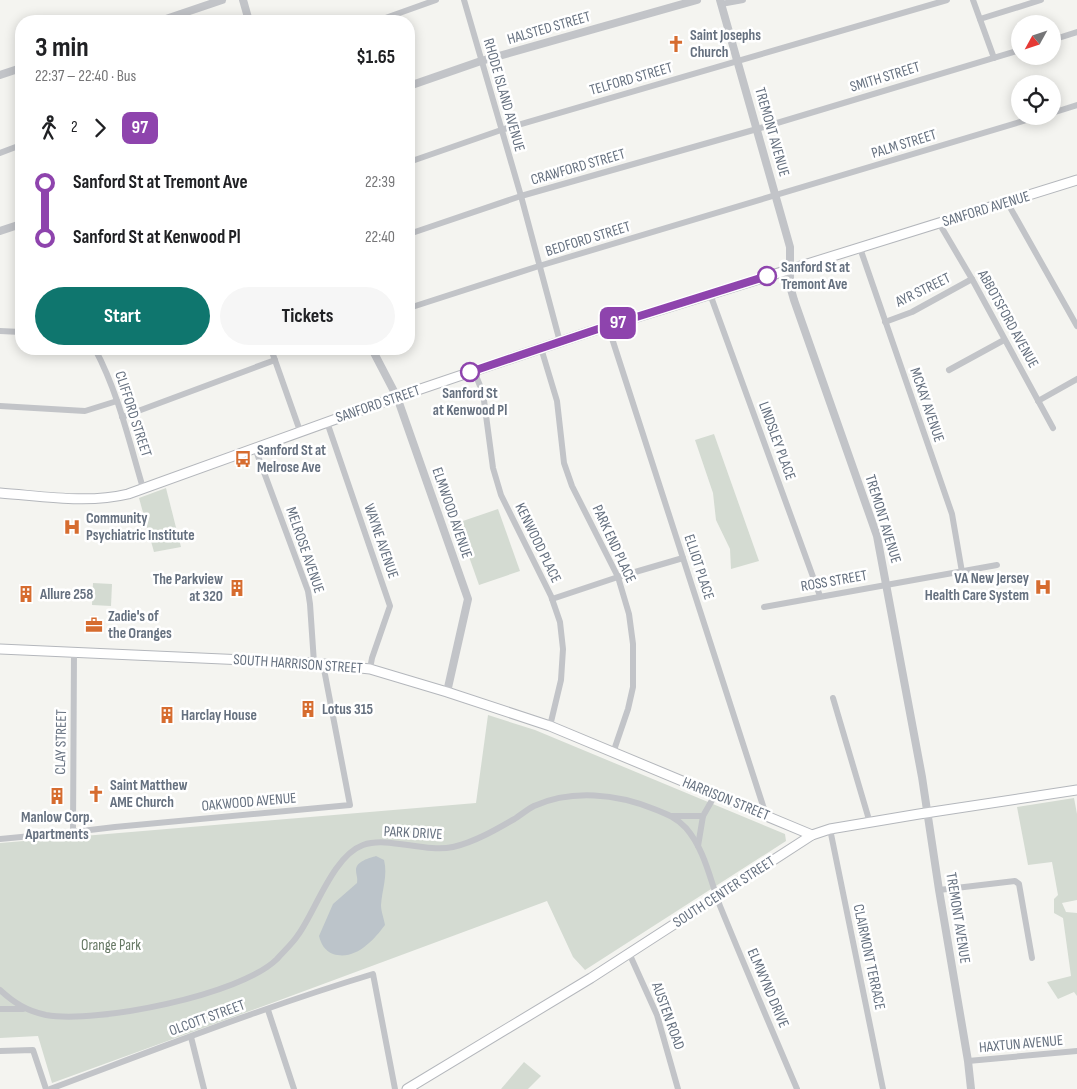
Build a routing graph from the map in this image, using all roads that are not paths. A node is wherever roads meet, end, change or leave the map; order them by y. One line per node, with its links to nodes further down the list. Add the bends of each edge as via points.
1 (222, 0): 11 (street)
2 (243, 0): 12 (street)
3 (436, 0): 13 (street)
4 (464, 0): 19 (street, RHODE ISLAND AVENUE)
5 (697, 0): 19 (street, HALSTED STREET)
6 (742, 0): 10 (street)
7 (947, 0): 20 (street, TELFORD STREET)
8 (973, 0): 14 (street)
9 (1041, 0): 14 (street)
10 (721, 2): 20 (street, TREMONT AVENUE)
11 (178, 15)
12 (247, 15)
13 (394, 15)
14 (980, 19): 18 (street)
15 (1077, 32): 16 (street)
16 (1061, 37)
17 (1011, 53): 18 (street, SMITH STREET)
18 (994, 58): 27 (street, SMITH STREET)
19 (481, 61): 23 (street, HALSTED STREET); 28 (street, RHODE ISLAND AVENUE)
20 (738, 61): 27 (street, TREMONT AVENUE); 28 (street, TELFORD STREET)
21 (15, 70): 22 (street)
22 (0, 75)
23 (415, 84)
24 (1077, 105): 25 (street)
25 (1061, 110)
26 (1011, 125): 34 (street, PALM STREET)
27 (757, 129): 33 (street, CRAWFORD STREET); 34 (street, TREMONT AVENUE)
28 (502, 130): 31 (street, TELFORD STREET); 33 (street, RHODE ISLAND AVENUE)
29 (15, 147): 30 (street)
30 (0, 153)
31 (415, 160)
32 (1076, 182): 35 (main road, SANFORD AVENUE)
33 (521, 196): 39 (street, CRAWFORD STREET); 42 (street, RHODE ISLAND AVENUE)
34 (776, 196): 42 (street, BEDFORD STREET); 43 (street, TREMONT AVENUE, via 790,247)
35 (1006, 202): 36 (main road, SANFORD AVENUE); 49 (street)
36 (939, 223): 40 (main road, SANFORD AVENUE); 44 (street, ABBOTSFORD AVENUE)
37 (15, 226): 38 (street)
38 (0, 232)
39 (415, 232)
40 (895, 237): 41 (main road, SANFORD STREET)
41 (860, 248): 43 (main road, SANFORD STREET); 47 (street, MCKAY AVENUE)
42 (539, 266): 46 (street, BEDFORD STREET); 53 (street, RHODE ISLAND AVENUE)
43 (789, 270): 45 (main road, SANFORD STREET); 77 (street, TREMONT AVENUE, via 794,300 877,536)
44 (972, 279): 47 (street, AYR STREET, via 912,312); 52 (street, ABBOTSFORD AVENUE)
45 (710, 294): 48 (main road, SANFORD STREET); 78 (street, LINDSLEY PLACE)
46 (415, 306)
47 (885, 322): 75 (street, MCKAY AVENUE, via 952,514)
48 (608, 326): 53 (main road, SANFORD STREET); 73 (street, ELLIOT PLACE)
49 (1077, 326)
50 (0, 331): 51 (street)
51 (15, 332)
52 (1004, 340): 59 (street); 64 (street, ABBOTSFORD AVENUE)
53 (560, 342): 54 (main road, SANFORD STREET)
54 (541, 348): 60 (main road, SANFORD STREET); 76 (street, PARK END PLACE, via 557,401 564,463 572,486)
55 (98, 355): 63 (street, CLIFFORD STREET)
56 (273, 355): 58 (street)
57 (375, 355): 62 (street, ELMWOOD AVENUE)
58 (275, 360): 66 (street); 69 (street)
59 (949, 370)
60 (474, 371): 62 (main road, SANFORD STREET); 79 (street, KENWOOD PLACE, via 483,393 493,468 501,495)
61 (1077, 379): 64 (street)
62 (397, 397): 67 (main road, SANFORD STREET); 85 (street, ELMWOOD AVENUE, via 468,599)
63 (117, 401): 65 (street, via 85,411); 66 (street, CLIFFORD STREET)
64 (1038, 401): 68 (street, ABBOTSFORD AVENUE)
65 (0, 406)
66 (122, 417): 71 (street, CLIFFORD STREET)
67 (327, 422): 69 (main road, SANFORD STREET); 84 (street, WAYNE AVENUE, via 390,606)
68 (1053, 428)
69 (300, 431): 70 (main road, SANFORD STREET)
70 (255, 448): 71 (main road, SANFORD STREET); 83 (street, MELROSE AVENUE, via 308,591)
71 (143, 488): 72 (main road, SANFORD STREET, via 106,499)
72 (0, 493)
73 (683, 558): 76 (street); 94 (street, ELLIOT PLACE)
74 (997, 565): 75 (street, ROSS STREET)
75 (962, 572): 77 (street, ROSS STREET)
76 (618, 577): 79 (street); 88 (street, PARK END PLACE, via 629,614 633,686)
77 (887, 584): 78 (street, ROSS STREET); 93 (street, TREMONT AVENUE)
78 (820, 596): 80 (street, ROSS STREET)
79 (552, 599): 87 (street, KENWOOD PLACE, via 564,649 561,680)
80 (764, 608)
81 (0, 649): 82 (main road, SOUTH HARRISON STREET)
82 (74, 653): 83 (main road, SOUTH HARRISON STREET); 99 (street, CLAY STREET)
83 (319, 664): 84 (main road, SOUTH HARRISON STREET); 92 (street, MELROSE AVENUE)
84 (370, 669): 85 (main road, SOUTH HARRISON STREET)
85 (447, 692): 87 (main road, SOUTH HARRISON STREET)
86 (834, 698): 97 (street)
87 (550, 726): 88 (main road, SOUTH HARRISON STREET)
88 (612, 753): 89 (main road, SOUTH HARRISON STREET)
89 (639, 764): 91 (main road, HARRISON STREET)
90 (1077, 790): 93 (main road, SOUTH CENTER STREET)
91 (715, 795): 94 (main road, HARRISON STREET); 96 (street)
92 (350, 805): 99 (street, OAKWOOD AVENUE)
93 (928, 813): 97 (main road, SOUTH CENTER STREET); 103 (street, TREMONT AVENUE)
94 (766, 815): 100 (main road, HARRISON STREET)
95 (672, 816): 96 (street); 102 (street, PARK DRIVE, via 686,828); 109 (street, PARK DRIVE, via 636,801 589,795 561,798 534,806 487,834 451,848 386,842 363,845 339,862 297,937 274,961 250,975 220,989 183,1000 126,1011 51,1016)
96 (703, 816): 102 (street)
97 (870, 823): 98 (main road, SOUTH CENTER STREET)
98 (830, 829): 100 (main road, SOUTH CENTER STREET); 122 (street, CLAIRMONT TERRACE)
99 (73, 832): 101 (street, OAKWOOD AVENUE)
100 (812, 835): 104 (main road, SOUTH CENTER STREET)
101 (0, 839)
102 (698, 846): 104 (street, PARK DRIVE)
103 (939, 890): 106 (street, via 1015,881 1019,884); 114 (street, TREMONT AVENUE)
104 (717, 898): 105 (main road, SOUTH CENTER STREET); 121 (street, ELMWYND DRIVE)
105 (629, 953): 119 (main road, SOUTH CENTER STREET); 120 (street, AUSTEN ROAD, via 657,1015)
106 (1032, 958)
107 (0, 990): 109 (street, PARK DRIVE)
108 (0, 1009): 109 (street, PARK DRIVE)
109 (23, 1009)
110 (268, 1010): 111 (street, OLCOTT STREET); 117 (street); 118 (street, OLCOTT STREET, via 373,974)
111 (191, 1037): 115 (street, OLCOTT STREET); 116 (street)
112 (0, 1051): 115 (street, via 34,1050)
113 (1077, 1051): 114 (street, HAXTUN AVENUE)
114 (968, 1061): 123 (street, TREMONT AVENUE)
115 (48, 1089)
116 (204, 1089)
117 (294, 1089)
118 (395, 1089)
119 (407, 1089)
120 (678, 1089)
121 (797, 1089)
122 (883, 1089)
123 (970, 1089)

